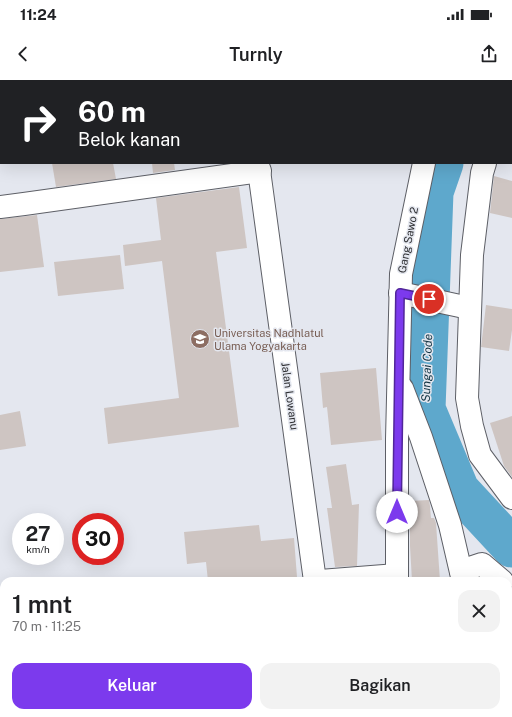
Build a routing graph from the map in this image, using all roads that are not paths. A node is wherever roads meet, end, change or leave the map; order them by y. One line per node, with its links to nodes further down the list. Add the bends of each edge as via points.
1 (424, 164): 5 (street, Gang Sawo 2, via 401,274)
2 (485, 164): 6 (street)
3 (259, 167): 4 (street); 10 (street, Jalan Lowanu)
4 (0, 207)
5 (408, 295): 6 (street); 7 (street, Gang Sawo 2)
6 (463, 306): 8 (street, via 467,398 472,426 480,455)
7 (398, 378): 9 (street, via 422,437 450,525); 11 (street, Gang Sawo 2)
8 (512, 498)
9 (462, 576): 12 (street, via 482,564)
10 (314, 577)
11 (397, 577)
12 (497, 577)

